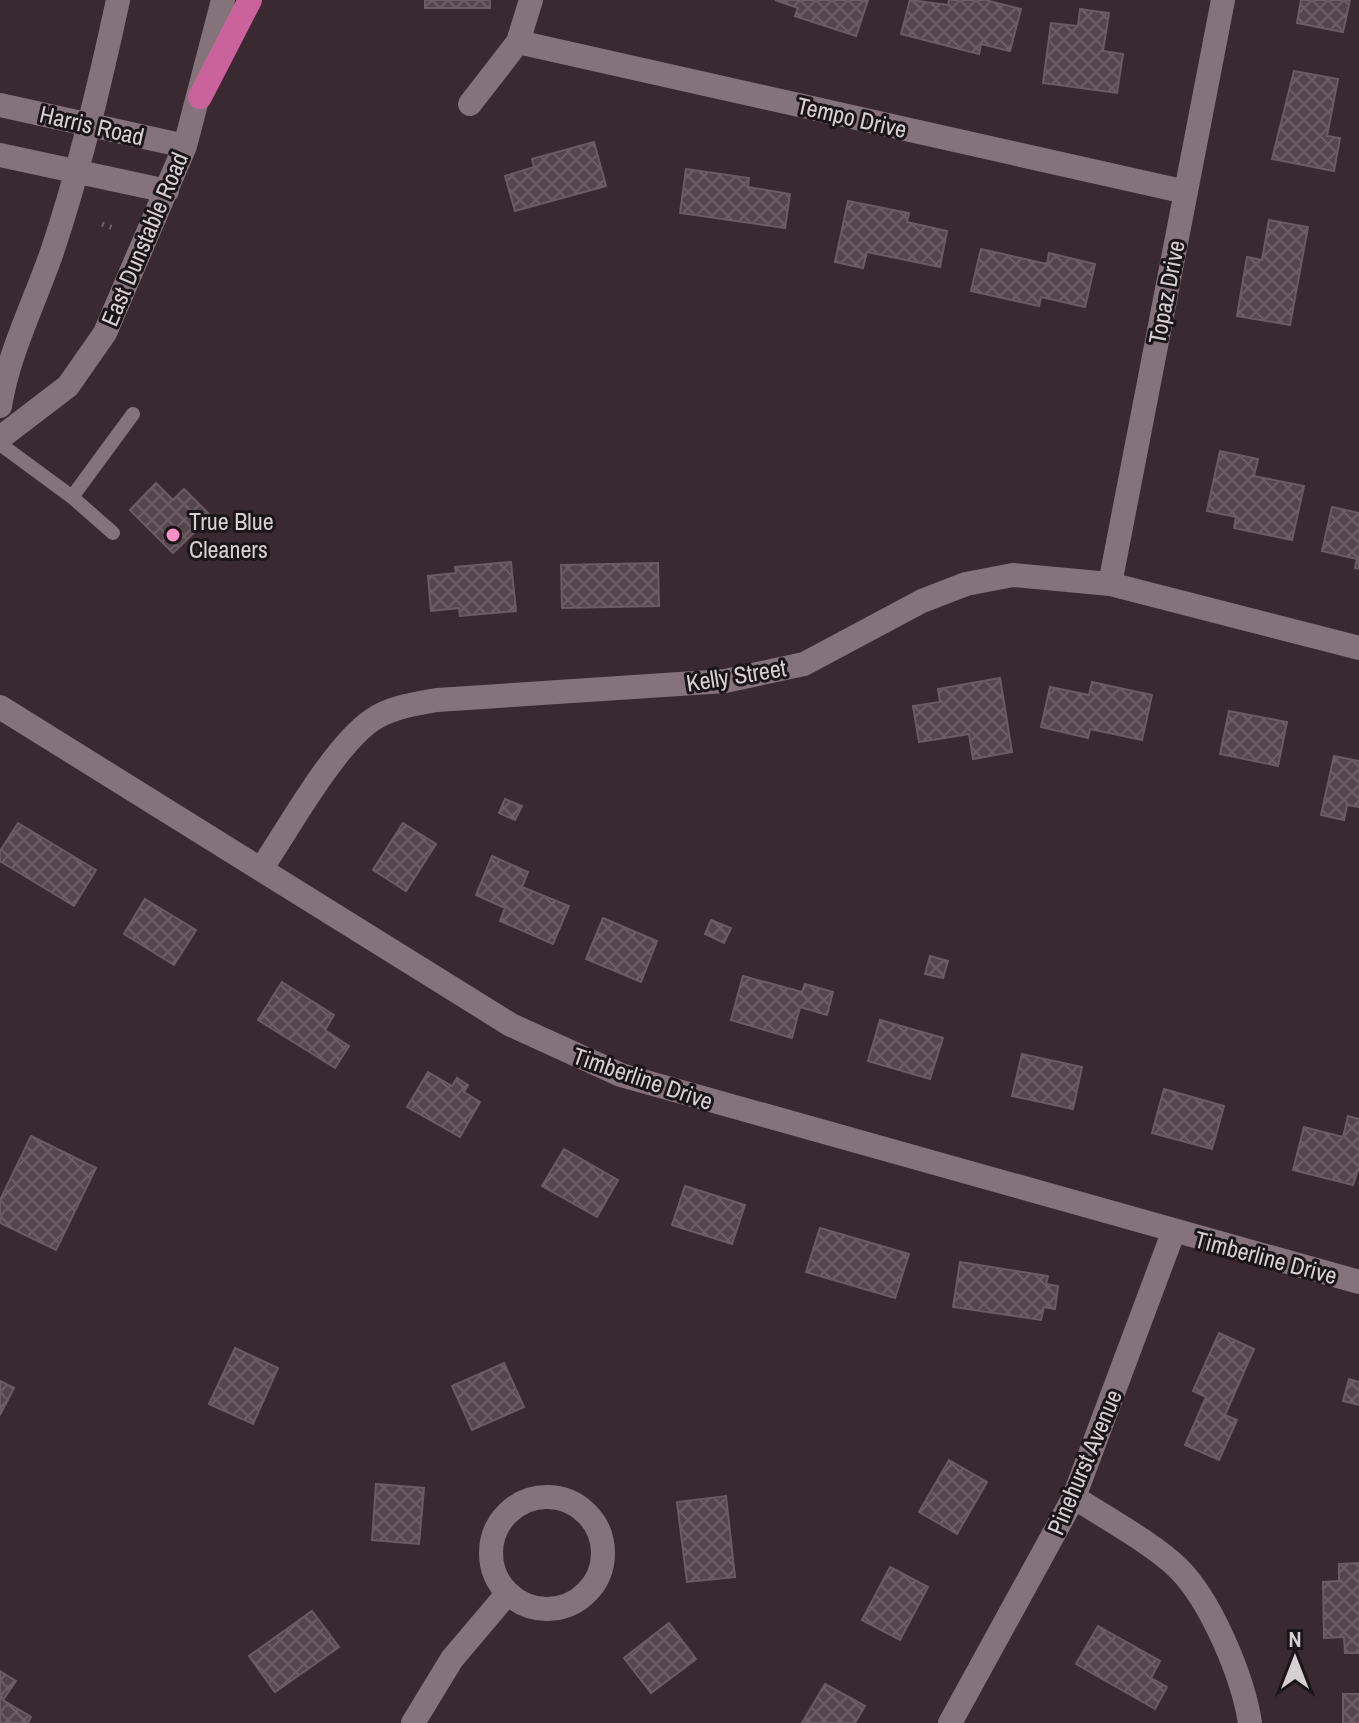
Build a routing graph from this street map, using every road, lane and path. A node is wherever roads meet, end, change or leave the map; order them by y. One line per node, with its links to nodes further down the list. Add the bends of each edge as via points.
1 (118, 0): 10 (street)
2 (223, 0): 7 (street, East Dunstable Road)
3 (250, 0): 7 (highway)
4 (531, 0): 6 (street)
5 (1223, 0): 15 (street, Topaz Drive)
6 (518, 42): 8 (street); 15 (street, Tempo Drive)
7 (200, 97): 11 (street, East Dunstable Road)
8 (470, 104)
9 (0, 105): 10 (street, Harris Road)
10 (90, 124): 11 (street, Harris Road); 13 (street)
11 (185, 146): 14 (street, East Dunstable Road)
12 (0, 155): 13 (street, Harris Road)
13 (76, 171): 14 (street, Harris Road); 18 (street)
14 (167, 191): 20 (street, East Dunstable Road, via 129,283 82,370)
15 (1186, 192): 23 (street, Topaz Drive)
16 (102, 224): 17 (path)
17 (116, 229)
18 (0, 406)
19 (133, 414): 21 (lane)
20 (0, 441): 21 (lane)
21 (72, 497): 22 (lane)
22 (113, 533)
23 (1110, 584): 24 (street, Kelly Street); 26 (street, Kelly Street, via 1013,575 966,584 922,601 804,664 725,681 402,706 351,737)
24 (1359, 648)
25 (0, 707): 26 (street, Timberline Drive)
26 (261, 869): 27 (street, Timberline Drive, via 511,1025 583,1060)
27 (1173, 1233): 28 (street, Timberline Drive); 29 (street, Pinehurst Avenue)
28 (1359, 1282)
29 (1074, 1497): 32 (street, Pinehurst Avenue); 33 (street, via 1178,1567 1217,1625 1235,1664)
30 (507, 1594): 30 (street, via 535,1608 555,1609 587,1592 603,1560 602,1542 585,1511 552,1497 534,1498 502,1519 490,1553); 31 (street, via 452,1659)
31 (413, 1723)
32 (950, 1723)
33 (1250, 1723)

